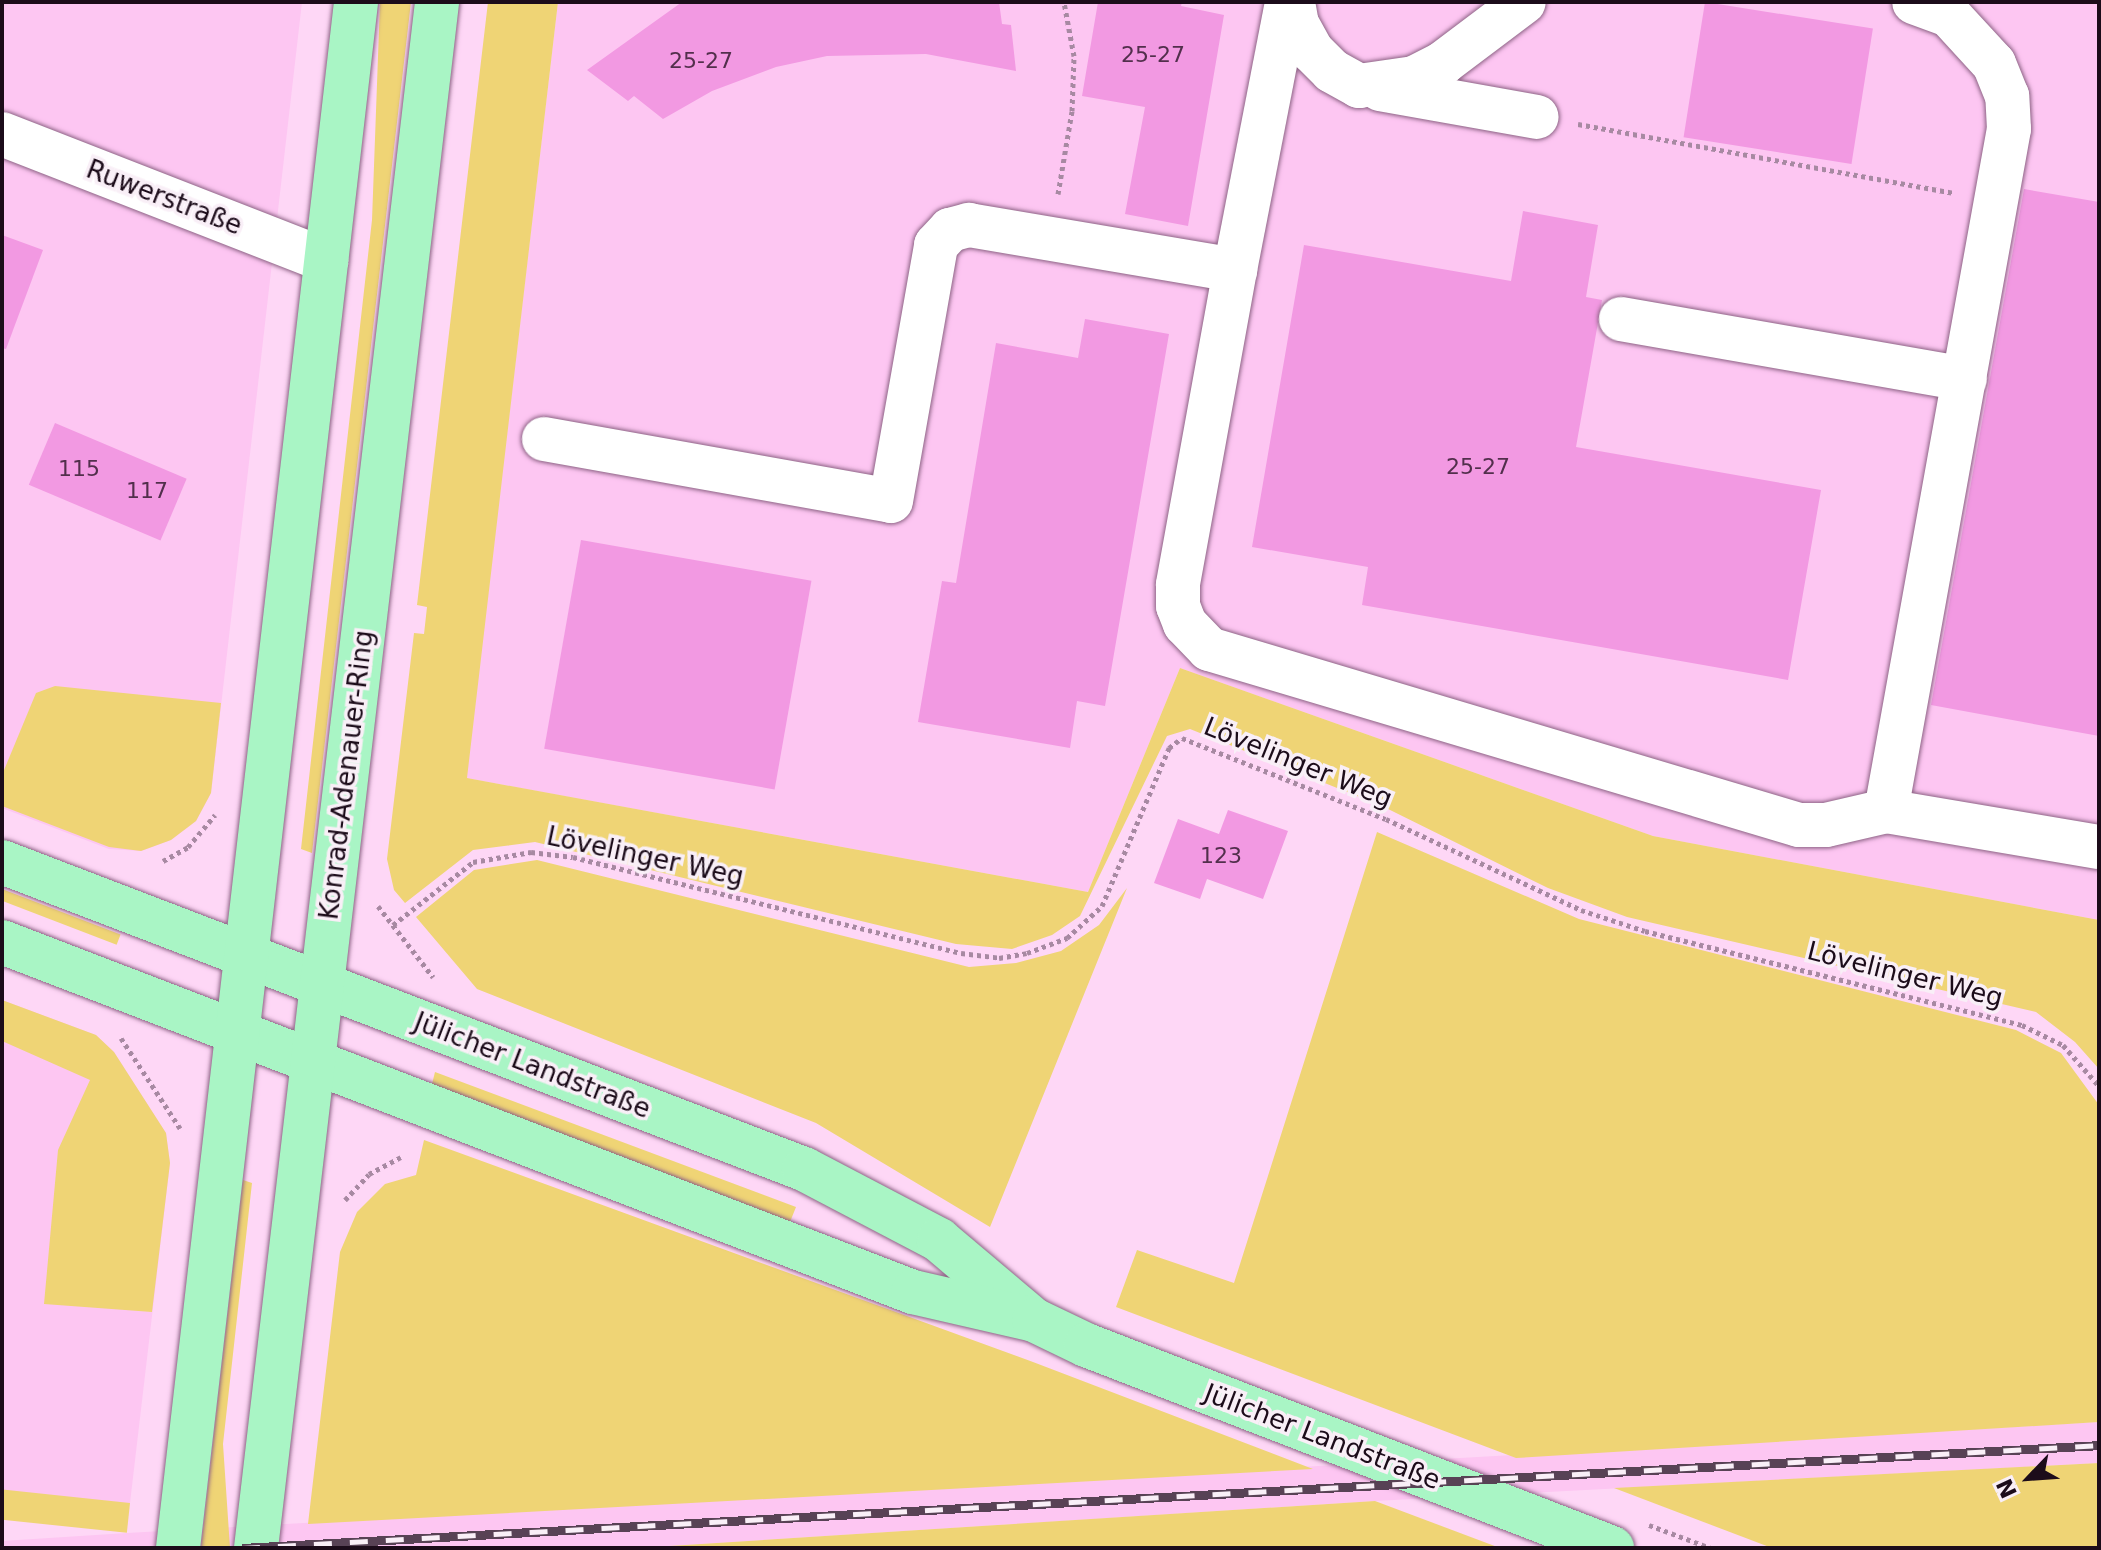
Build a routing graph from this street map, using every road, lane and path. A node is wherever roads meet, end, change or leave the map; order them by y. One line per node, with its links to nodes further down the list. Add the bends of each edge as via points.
1 (356, 2): 13 (main road)
2 (437, 2): 26 (main road, Konrad-Adenauer-Ring)
3 (1064, 2): 12 (path, via 1074,56 1072,111)
4 (1290, 2): 7 (street); 8 (street, via 1312,51 1332,71)
5 (1524, 2): 8 (street, via 1443,63 1414,78)
6 (1914, 2): 11 (street, via 1949,15 1974,37 1998,74 2007,96 2009,129)
7 (1271, 70): 8 (street); 14 (street)
8 (1359, 86): 9 (street)
9 (1537, 117): 11 (path)
10 (2, 134): 13 (street, Ruwerstraße)
11 (1998, 202): 16 (street)
12 (1051, 239): 14 (street); 17 (street, via 969,225 950,230 936,245 891,501)
13 (326, 260): 25 (main road)
14 (1235, 270): 18 (street, via 1178,585 1185,624 1209,649 1799,825 1826,825)
15 (1621, 319): 16 (street)
16 (1965, 379): 18 (street)
17 (544, 439)
18 (1886, 811): 20 (street)
19 (208, 828): 21 (path)
20 (2099, 847)
21 (163, 861)
22 (2, 862): 25 (main road, Jülicher Landstraße)
23 (393, 925): 29 (path, Lövelinger Weg, via 473,862 531,852 573,857 961,953 999,958 1027,953 1067,938 1102,906 1169,748 1182,738 1386,819 1581,910 1645,931 2022,1025 2063,1045)
24 (2, 942): 27 (main road, Jülicher Landstraße)
25 (247, 956): 26 (main road, Jülicher Landstraße); 27 (main road)
26 (322, 984): 28 (main road, Konrad-Adenauer-Ring); 30 (main road, Jülicher Landstraße, via 804,1169 939,1240)
27 (236, 1033): 28 (main road, Jülicher Landstraße); 31 (main road)
28 (313, 1063): 30 (main road, Jülicher Landstraße, via 913,1292); 32 (main road, Konrad-Adenauer-Ring)
29 (2099, 1086)
30 (1034, 1320): 33 (main road, Jülicher Landstraße, via 1086,1345)
31 (178, 1548)
32 (256, 1548)
33 (1612, 1548)

